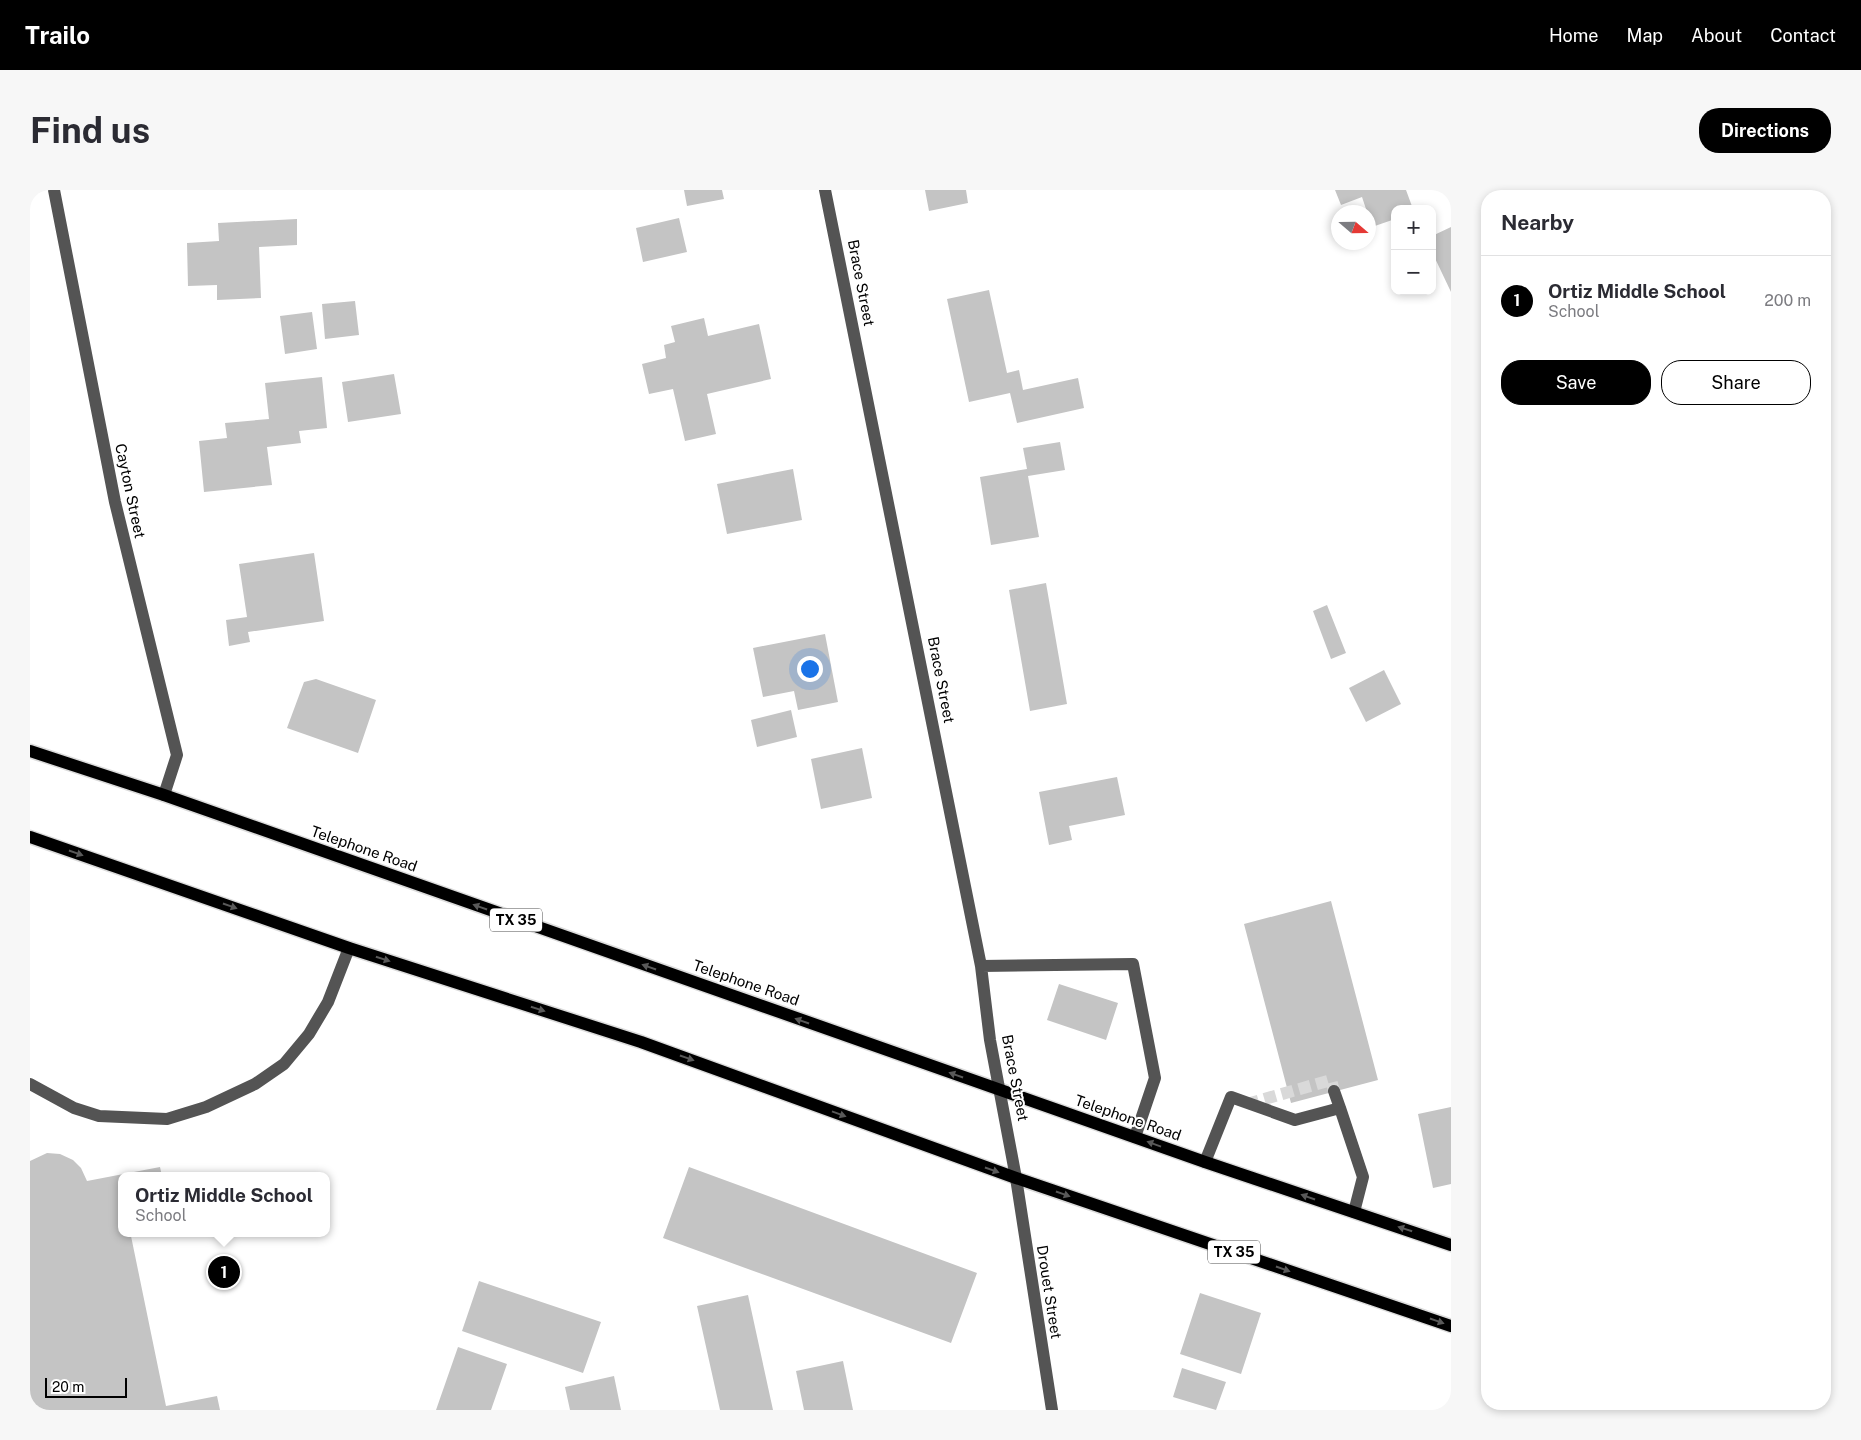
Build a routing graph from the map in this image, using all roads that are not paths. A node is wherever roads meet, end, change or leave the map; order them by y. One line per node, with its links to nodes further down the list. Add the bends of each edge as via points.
1 (54, 190): 4 (street, Cayton Street, via 115,502 177,755)
2 (825, 190): 7 (street, Brace Street)
3 (30, 751): 4 (main road, Telephone Road / TX 35)
4 (164, 795): 9 (main road, Telephone Road / TX 35, one-way to 4)
5 (30, 837): 6 (main road, TX 35, one-way to 6)
6 (350, 948): 8 (street, via 328,1002 284,1064 256,1084 206,1107 167,1119 98,1116 74,1108); 14 (main road, TX 35, one-way to 14, via 649,1044)
7 (981, 966): 9 (street, Brace Street, via 990,1040); 12 (street, via 1133,964 1155,1078)
8 (30, 1084)
9 (1002, 1091): 12 (main road, Telephone Road / TX 35); 14 (street, Brace Street)
10 (1334, 1091): 11 (street)
11 (1340, 1108): 13 (street, via 1295,1120 1231,1097); 15 (street, via 1364,1177)
12 (1135, 1137): 13 (main road, Telephone Road / TX 35, one-way to 12)
13 (1205, 1162): 15 (main road, Telephone Road / TX 35, one-way to 13)
14 (1016, 1178): 17 (main road, TX 35, one-way to 17); 18 (street, Drouet Street)
15 (1354, 1212): 16 (main road, Telephone Road / TX 35, one-way to 15)
16 (1451, 1245)
17 (1451, 1326)
18 (1052, 1410)

